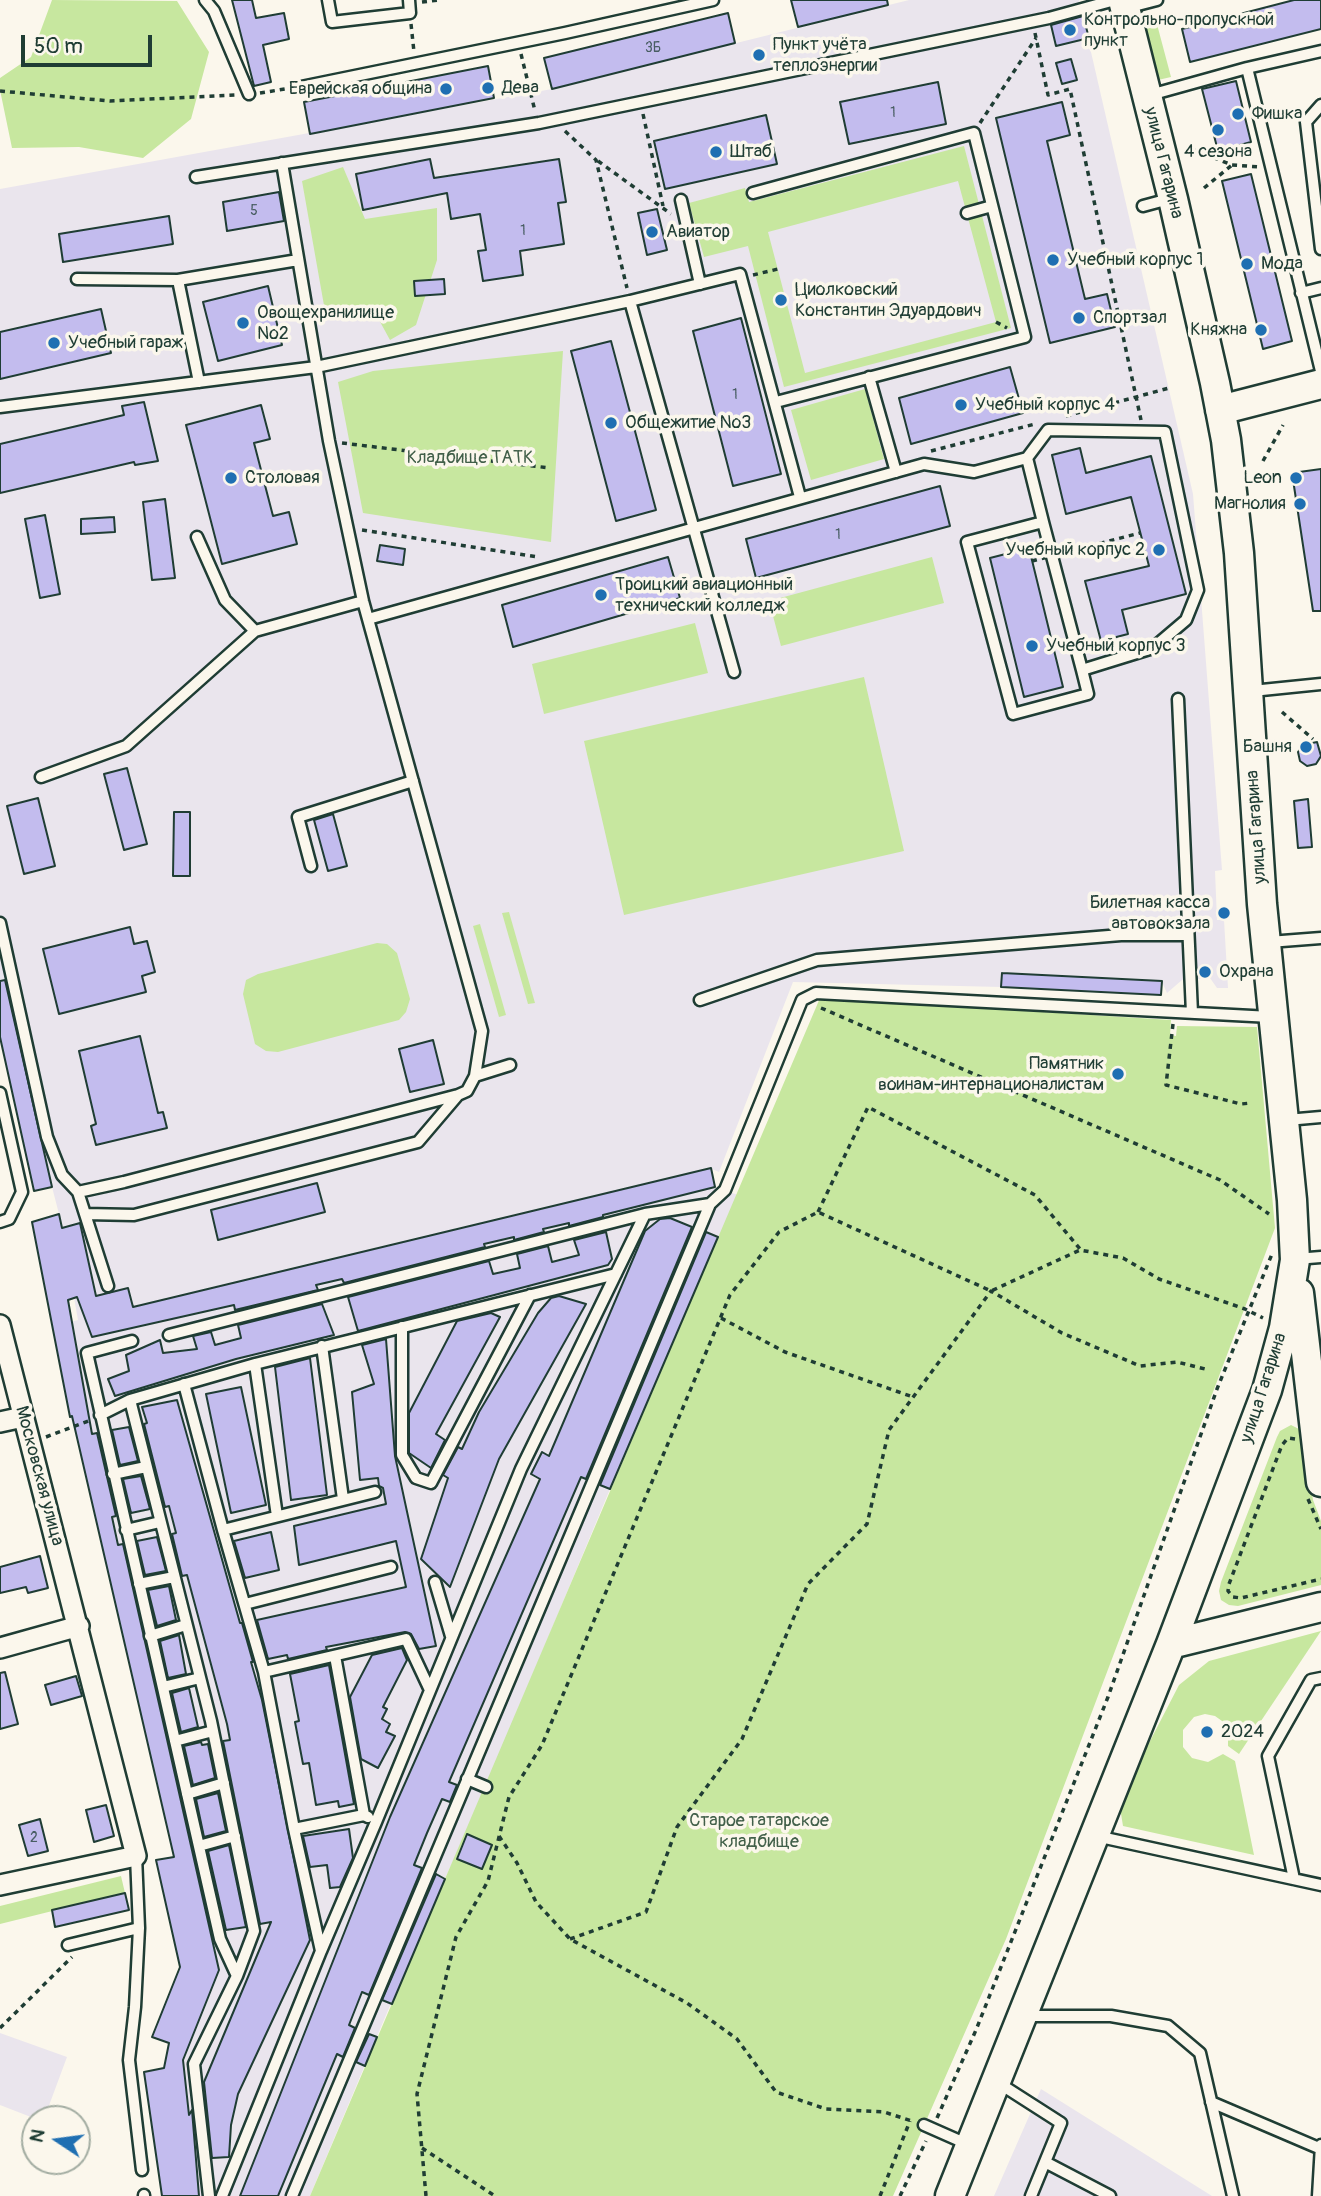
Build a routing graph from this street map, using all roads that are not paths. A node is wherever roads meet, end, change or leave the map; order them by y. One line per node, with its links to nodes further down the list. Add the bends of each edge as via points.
1 (205, 0): 11 (lane)
2 (328, 0): 3 (lane, via 332,22 410,13)
3 (409, 0)
4 (713, 0): 6 (lane)
5 (1157, 0): 7 (lane)
6 (687, 3): 10 (lane)
7 (1121, 3): 12 (main road, улица Гагарина); 14 (lane, via 539,123)
8 (1321, 51): 9 (lane)
9 (1247, 68): 12 (lane); 28 (lane)
10 (301, 87)
11 (249, 94)
12 (1147, 96): 17 (main road, улица Гагарина)
13 (1321, 105): 22 (lane, via 1306,122)
14 (282, 163): 15 (lane); 23 (lane)
15 (196, 177)
16 (753, 193): 19 (lane, via 974,133)
17 (1173, 198): 20 (lane); 37 (main road, улица Гагарина)
18 (681, 200): 26 (lane)
19 (992, 206): 21 (lane); 32 (lane, via 1025,337)
20 (1143, 206)
21 (967, 213)
22 (1321, 249)
23 (298, 260): 25 (lane); 30 (lane)
24 (77, 279): 25 (lane)
25 (178, 280): 33 (lane)
26 (701, 284): 29 (lane); 35 (lane, via 740,274)
27 (1321, 288): 28 (lane)
28 (1300, 293): 31 (lane)
29 (630, 300): 30 (lane); 42 (lane)
30 (316, 367): 33 (lane); 44 (lane)
31 (1321, 371)
32 (869, 377): 35 (lane); 39 (lane)
33 (199, 382): 36 (lane)
34 (1321, 384): 37 (main road)
35 (776, 402): 40 (lane)
36 (0, 407)
37 (1220, 410): 50 (main road, улица Гагарина, via 1239,553)
38 (1027, 458): 39 (lane, via 974,472 924,464); 41 (lane); 47 (lane, via 1048,430 1165,432 1198,590 1186,620 1153,648)
39 (896, 472): 40 (lane)
40 (800, 497): 42 (lane)
41 (1043, 522): 47 (lane); 47 (lane, via 967,541 1013,714 1088,694)
42 (693, 528): 45 (lane); 48 (lane)
43 (197, 537): 46 (lane, via 225,600)
44 (363, 601): 45 (lane); 46 (lane)
45 (368, 619): 53 (lane)
46 (255, 631): 52 (lane, via 126,746)
47 (1082, 670)
48 (734, 672)
49 (1321, 684): 50 (lane)
50 (1248, 692): 58 (main road, улица Гагарина)
51 (1178, 699): 56 (lane)
52 (41, 777)
53 (412, 781): 54 (lane, via 298,817); 63 (lane, via 482,1031)
54 (311, 866)
55 (0, 923): 68 (lane, via 47,1137 62,1175)
56 (1188, 935): 59 (lane, via 1121,935 817,960); 60 (lane)
57 (1321, 938): 58 (lane)
58 (1265, 942): 61 (main road, улица Гагарина)
59 (700, 1000)
60 (1192, 1013): 61 (lane); 69 (lane, via 816,993 802,1000 725,1190)
61 (1272, 1017): 67 (main road, улица Гагарина)
62 (510, 1065): 63 (lane)
63 (475, 1076): 65 (lane, via 467,1091)
64 (0, 1093): 72 (lane, via 22,1192 9,1219)
65 (458, 1095): 68 (lane); 70 (lane, via 418,1142 134,1215)
66 (1321, 1117): 67 (lane)
67 (1283, 1120): 73 (main road, улица Гагарина)
68 (78, 1192): 70 (lane)
69 (710, 1204): 71 (lane); 117 (lane)
70 (85, 1214): 75 (lane)
71 (645, 1214): 74 (lane); 79 (lane)
72 (0, 1222)
73 (1297, 1255): 90 (main road); 107 (main road, улица Гагарина, via 1267,1390)
74 (616, 1274): 76 (lane); 106 (lane, via 521,1468)
75 (108, 1286)
76 (530, 1295): 78 (lane); 78 (lane, via 431,1483 416,1478 402,1455)
77 (0, 1325): 86 (street, Московская улица)
78 (402, 1327): 81 (lane)
79 (169, 1335)
80 (132, 1341): 85 (lane, via 87,1353)
81 (322, 1346): 82 (lane); 92 (lane)
82 (255, 1364): 83 (lane); 93 (lane)
83 (184, 1384): 84 (lane); 96 (lane)
84 (130, 1400): 85 (lane); 88 (lane)
85 (100, 1415): 89 (lane)
86 (23, 1417): 87 (street); 104 (street, Московская улица)
87 (0, 1422)
88 (146, 1467): 89 (lane); 94 (lane)
89 (113, 1474): 95 (lane)
90 (1314, 1484)
91 (375, 1492): 92 (lane)
92 (343, 1499): 93 (lane)
93 (277, 1516): 96 (lane)
94 (160, 1522): 95 (lane); 98 (lane)
95 (127, 1530): 100 (lane)
96 (223, 1530): 101 (lane)
97 (391, 1567): 101 (lane)
98 (174, 1577): 100 (lane); 103 (lane)
99 (435, 1582): 106 (lane)
100 (139, 1584): 105 (lane)
101 (245, 1604): 110 (lane)
102 (1321, 1607): 107 (main road)
103 (186, 1625): 105 (lane); 111 (lane)
104 (79, 1626): 108 (street); 127 (street, Московская улица)
105 (150, 1636): 113 (lane)
106 (451, 1636): 114 (lane)
107 (1171, 1644): 125 (main road, улица Гагарина)
108 (0, 1647)
109 (335, 1656): 110 (lane); 114 (lane, via 406,1639); 121 (lane)
110 (264, 1672): 123 (lane)
111 (200, 1678): 113 (lane); 115 (lane)
112 (1321, 1678): 128 (lane, via 1311,1680 1268,1756)
113 (163, 1687): 116 (lane)
114 (429, 1688): 122 (lane)
115 (213, 1731): 116 (lane); 118 (lane)
116 (175, 1741): 120 (lane)
117 (467, 1779): 119 (lane); 146 (lane)
118 (224, 1783): 120 (lane); 124 (lane)
119 (486, 1787)
120 (187, 1794): 126 (lane)
121 (364, 1815): 122 (lane); 123 (lane)
122 (376, 1822): 133 (lane)
123 (294, 1829): 133 (lane)
124 (235, 1836): 126 (lane); 134 (lane, via 254,1931)
125 (1094, 1836): 128 (lane); 135 (main road, улица Гагарина)
126 (199, 1846): 134 (lane, via 220,1939)
127 (136, 1856): 129 (street); 131 (lane)
128 (1294, 1879): 130 (lane)
129 (0, 1885)
130 (1321, 1885)
131 (139, 1928): 132 (lane); 142 (lane, via 128,2060)
132 (68, 1945)
133 (321, 1951): 145 (lane)
134 (237, 1976): 144 (lane, via 194,2064)
135 (1023, 2016): 136 (main road, улица Гагарина); 137 (lane, via 1111,2015 1168,2026 1200,2053)
136 (996, 2082): 139 (main road, улица Гагарина); 141 (lane, via 1061,2123)
137 (1211, 2102): 140 (lane); 149 (lane)
138 (928, 2127): 139 (lane)
139 (971, 2146): 143 (main road, улица Гагарина)
140 (1321, 2146): 150 (lane)
141 (1045, 2162): 147 (lane); 148 (lane)
142 (142, 2170)
143 (955, 2192)
144 (209, 2196)
145 (222, 2196)
146 (292, 2196)
147 (1031, 2196)
148 (1110, 2196)
149 (1233, 2196)
150 (1318, 2196)

